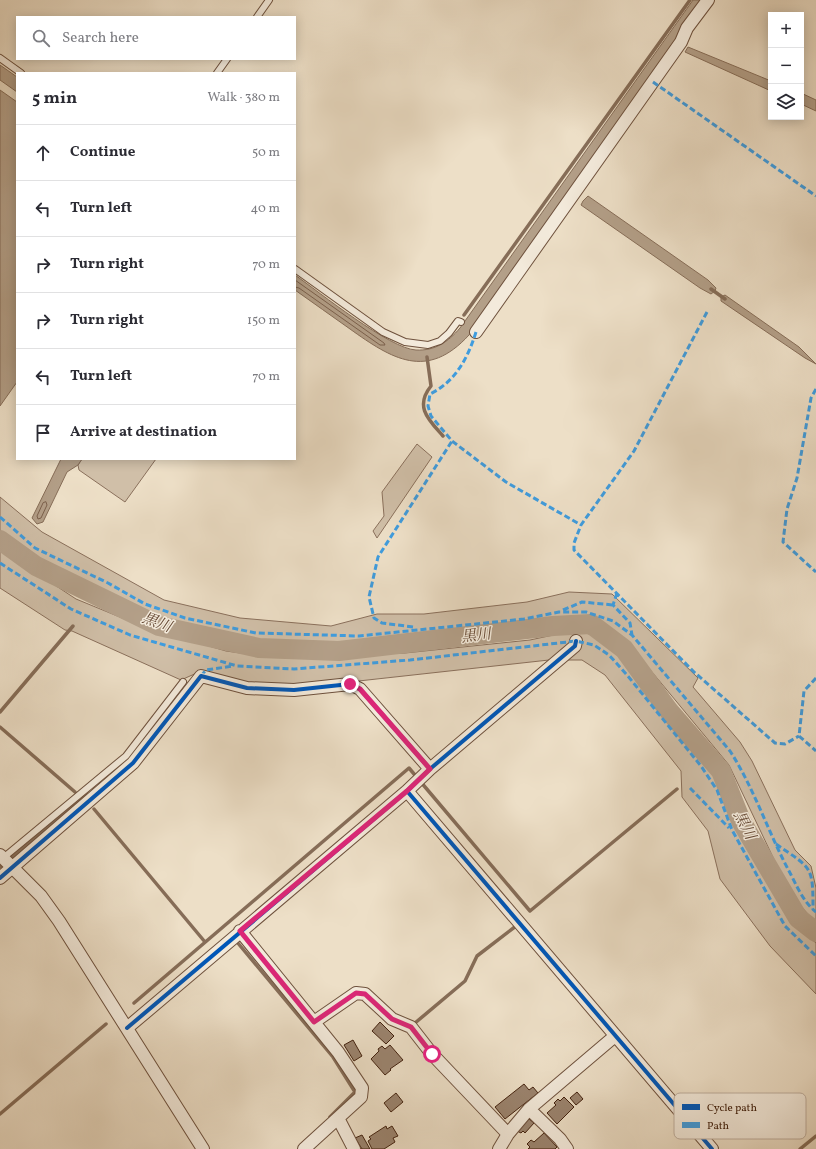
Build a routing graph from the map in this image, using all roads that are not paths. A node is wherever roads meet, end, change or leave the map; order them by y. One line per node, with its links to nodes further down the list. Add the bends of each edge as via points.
1 (269, 0): 3 (lane)
2 (708, 0): 10 (street, via 687,28 679,46)
3 (258, 16)
4 (0, 58): 6 (lane)
5 (226, 60): 7 (lane)
6 (20, 72)
7 (218, 72)
8 (296, 270): 9 (lane, via 383,332 405,342 428,345 440,341 458,321)
9 (461, 322)
10 (476, 332)
11 (576, 642): 13 (street, via 575,646)
12 (183, 682): 15 (lane, via 126,756)
13 (423, 776): 14 (street); 16 (street, via 360,689 350,684 294,690 247,688 201,676 133,764)
14 (407, 791): 18 (street); 21 (street)
15 (1, 858): 16 (street)
16 (13, 868): 17 (street); 19 (street, via 55,914)
17 (0, 878)
18 (240, 931): 19 (street); 20 (street)
19 (122, 1020): 27 (street)
20 (314, 1022): 24 (street, via 362,1088 361,1097); 25 (street, via 356,993 365,994 392,1019 411,1027 432,1054)
21 (615, 1036): 22 (street); 23 (street)
22 (674, 1105)
23 (529, 1109): 25 (street); 31 (street)
24 (338, 1118): 28 (street); 29 (street)
25 (508, 1134): 30 (street)
26 (703, 1139): 32 (street)
27 (203, 1149)
28 (304, 1149)
29 (354, 1149)
30 (499, 1149)
31 (567, 1149)
32 (712, 1149)

